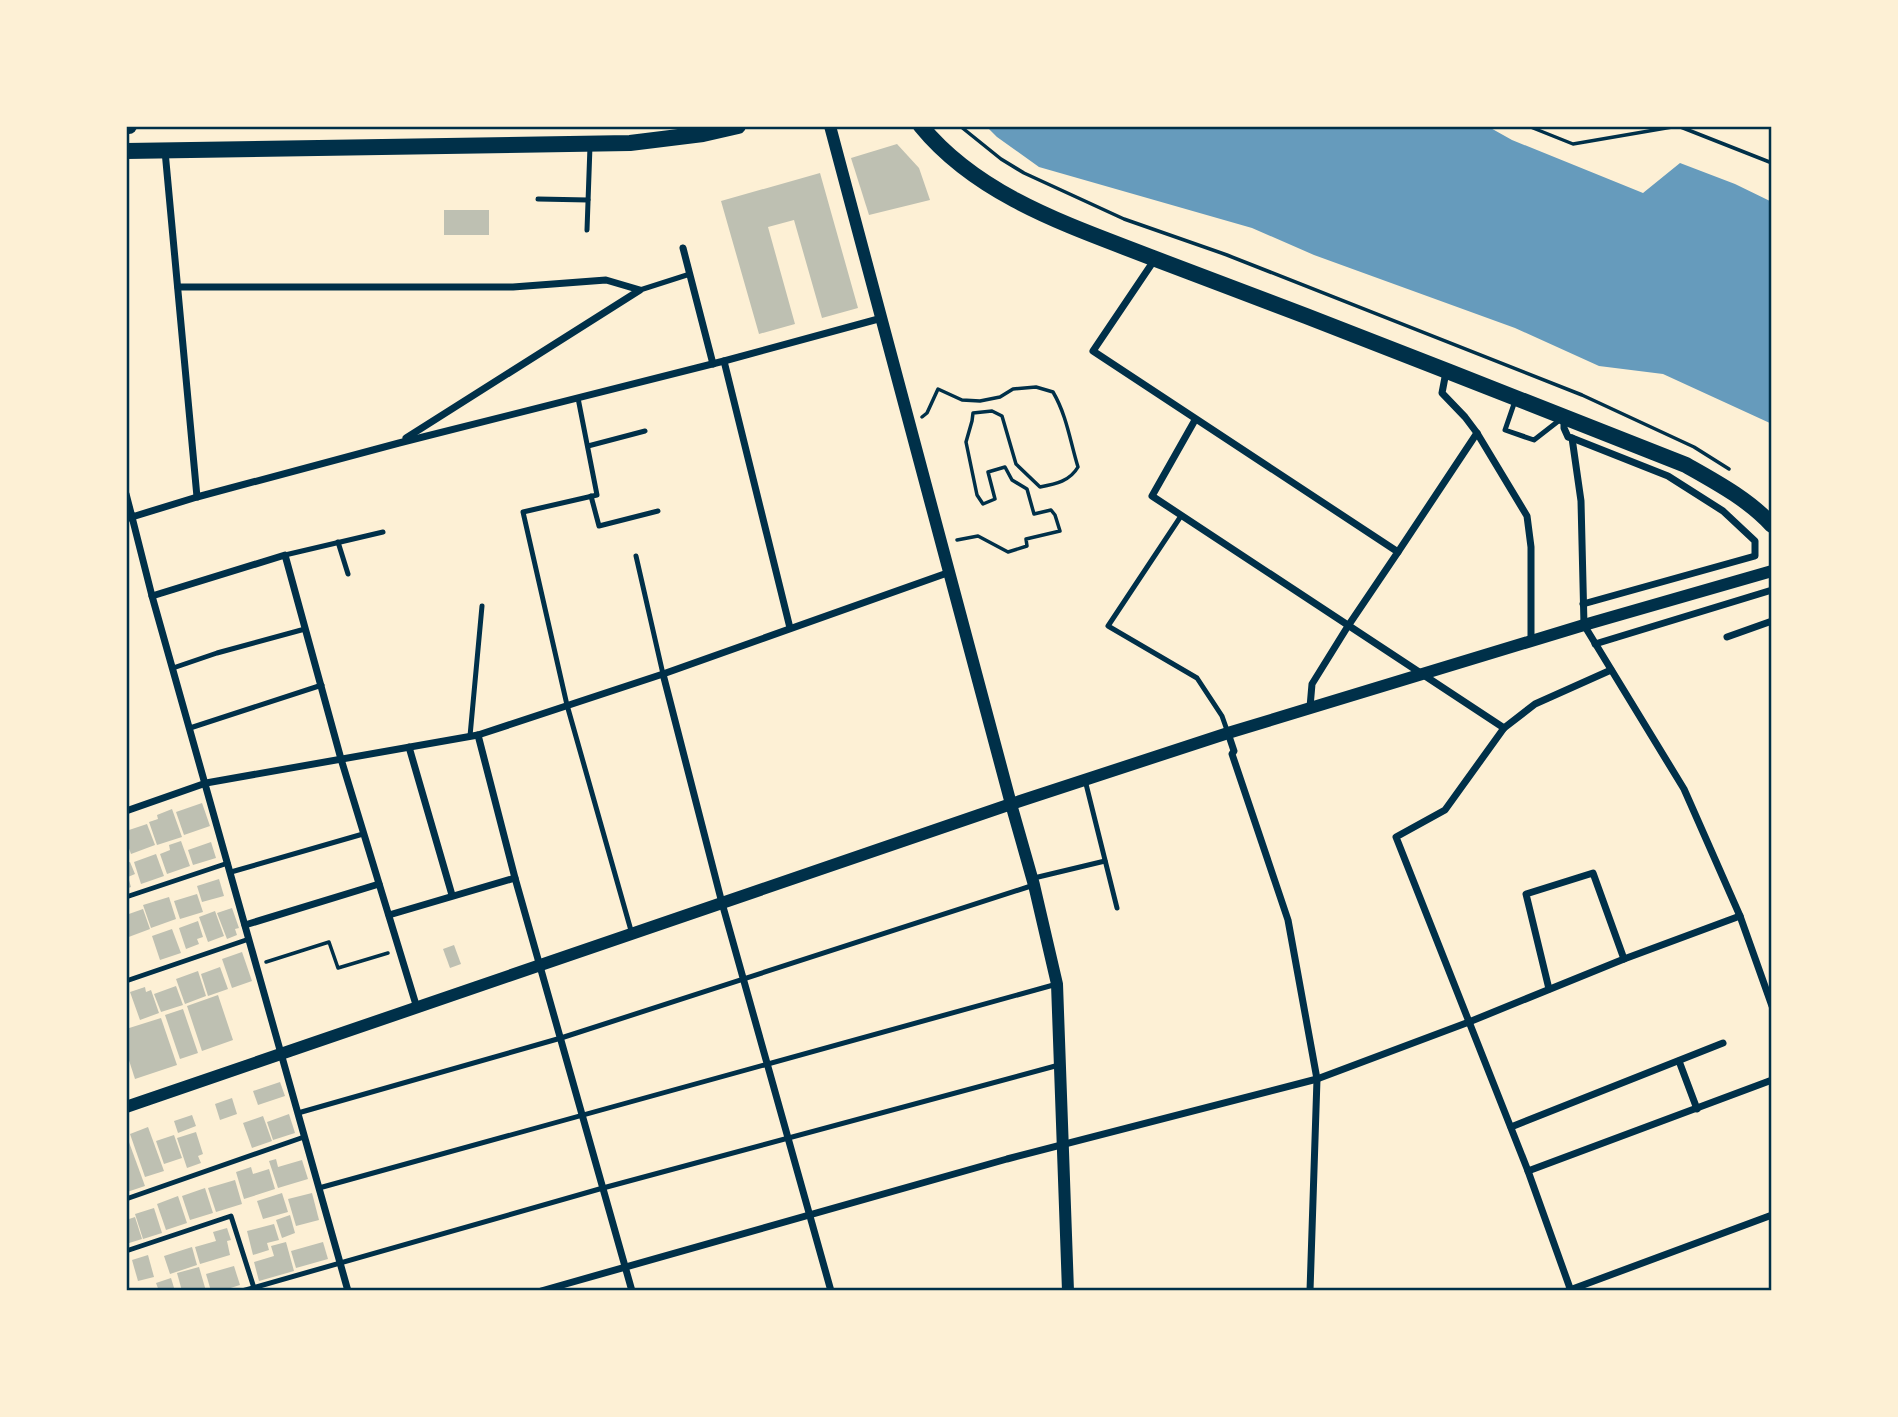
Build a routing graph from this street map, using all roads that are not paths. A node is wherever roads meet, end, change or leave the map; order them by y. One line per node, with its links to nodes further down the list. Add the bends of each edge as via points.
1 (738, 126): 4 (main road, via 630,143)
2 (830, 126): 15 (street)
3 (922, 126): 11 (main road, via 949,155 989,186 1044,214)
4 (590, 144): 6 (main road); 8 (lane)
5 (126, 151): 6 (main road)
6 (165, 151): 13 (street)
7 (538, 199): 8 (lane)
8 (588, 200): 9 (lane)
9 (587, 230)
10 (683, 248): 12 (street)
11 (1156, 259): 18 (main road); 22 (street, via 1093,351)
12 (690, 274): 14 (lane); 17 (street)
13 (178, 287): 14 (street, via 513,287 606,280); 30 (street)
14 (640, 290): 26 (street)
15 (882, 318): 16 (street); 41 (street)
16 (724, 361): 17 (street); 50 (street)
17 (713, 364): 19 (street)
18 (1446, 371): 20 (main road); 24 (street, via 1442,393)
19 (578, 398): 26 (street); 27 (lane)
20 (1516, 398): 21 (main road); 21 (lane, via 1505,430 1534,440)
21 (1564, 417): 25 (street, via 1564,428); 34 (main road, via 1686,465 1760,511)
22 (1195, 420): 32 (street, via 1152,496); 37 (street)
23 (645, 431): 27 (lane)
24 (1477, 433): 37 (street); 53 (street, via 1527,516)
25 (1572, 438): 45 (street, via 1581,501); 45 (street, via 1668,476 1723,511 1755,541 1755,556)
26 (399, 443): 30 (street)
27 (588, 446): 29 (lane, via 597,495)
28 (126, 494): 33 (street)
29 (591, 496): 31 (lane, via 599,526); 60 (lane, via 523,512)
30 (197, 497): 33 (street)
31 (658, 511)
32 (1181, 516): 49 (street); 64 (lane, via 1108,626 1197,678)
33 (129, 518): 44 (street)
34 (1772, 525)
35 (383, 532): 36 (lane)
36 (338, 541): 38 (lane); 42 (lane)
37 (1398, 552): 49 (street)
38 (285, 555): 44 (street); 51 (street)
39 (636, 556): 57 (lane)
40 (1772, 570): 48 (street)
41 (950, 572): 50 (street); 70 (street)
42 (348, 574)
43 (1772, 590): 54 (street)
44 (152, 596): 55 (street)
45 (1583, 604): 48 (street)
46 (482, 606): 65 (lane)
47 (1772, 621): 52 (street)
48 (1584, 625): 53 (street); 54 (street)
49 (1348, 626): 58 (street); 61 (street, via 1311,684)
50 (790, 628): 57 (street)
51 (305, 629): 55 (lane); 59 (street)
52 (1727, 637)
53 (1531, 641): 58 (street)
54 (1595, 644): 56 (street)
55 (173, 668): 62 (street)
56 (1611, 670): 63 (street, via 1535,704); 84 (street, via 1684,789)
57 (663, 674): 60 (street); 81 (street)
58 (1421, 674): 61 (street); 63 (street)
59 (322, 685): 62 (lane); 67 (street)
60 (567, 705): 65 (street); 86 (lane)
61 (1310, 707): 64 (street)
62 (190, 728): 69 (street)
63 (1504, 729): 96 (street, via 1446,810 1396,837)
64 (1228, 733): 68 (street); 103 (street, via 1288,920)
65 (474, 736): 66 (street); 76 (street)
66 (409, 747): 67 (street); 79 (street)
67 (341, 759): 69 (street); 72 (street)
68 (1085, 780): 70 (street); 73 (lane)
69 (206, 783): 71 (street); 74 (street)
70 (1010, 804): 77 (street); 81 (street)
71 (126, 811)
72 (363, 834): 75 (lane); 78 (street)
73 (1105, 861): 77 (lane); 82 (lane)
74 (228, 863): 75 (street); 80 (lane)
75 (231, 872): 85 (street)
76 (515, 878): 79 (street); 89 (street)
77 (1033, 882): 90 (lane); 92 (street)
78 (379, 884): 83 (street); 85 (street)
79 (452, 895): 83 (street)
80 (126, 897)
81 (722, 903): 86 (street); 90 (street)
82 (1117, 908)
83 (389, 915): 95 (street)
84 (1740, 916): 88 (street); 94 (street)
85 (245, 925): 87 (street)
86 (632, 934): 89 (street)
87 (249, 939): 91 (lane); 99 (street)
88 (1625, 959): 93 (street); 93 (street, via 1593,873 1526,894)
89 (540, 965): 95 (street); 97 (street)
90 (743, 979): 97 (lane); 101 (street)
91 (126, 981)
92 (1057, 985): 101 (lane); 102 (street)
93 (1549, 989): 96 (street)
94 (1772, 1006)
95 (417, 1008): 99 (street)
96 (1469, 1022): 103 (street); 109 (street)
97 (561, 1038): 107 (lane); 108 (street)
98 (1723, 1044): 100 (street)
99 (281, 1053): 105 (street); 107 (street)
100 (1679, 1061): 106 (street); 109 (street)
101 (766, 1064): 108 (lane); 111 (street)
102 (1061, 1065): 111 (lane); 112 (street)
103 (1317, 1079): 112 (street); 130 (street)
104 (1772, 1080): 106 (street)
105 (126, 1107)
106 (1697, 1109): 113 (street)
107 (298, 1113): 110 (street)
108 (582, 1115): 114 (lane); 115 (street)
109 (1511, 1127): 113 (street)
110 (304, 1137): 114 (street); 116 (lane)
111 (788, 1138): 115 (lane); 117 (street)
112 (1063, 1144): 117 (street); 129 (street)
113 (1528, 1171): 123 (street)
114 (319, 1188): 120 (street)
115 (603, 1188): 120 (lane); 121 (street)
116 (126, 1199)
117 (809, 1215): 121 (street); 128 (street)
118 (1772, 1215): 123 (street)
119 (126, 1251): 122 (lane, via 231,1216)
120 (340, 1264): 122 (lane); 125 (street)
121 (625, 1268): 126 (street); 127 (street)
122 (254, 1288): 124 (lane)
123 (1570, 1290)
124 (243, 1291)
125 (348, 1291)
126 (541, 1291)
127 (632, 1291)
128 (831, 1291)
129 (1068, 1291)
130 (1310, 1291)

